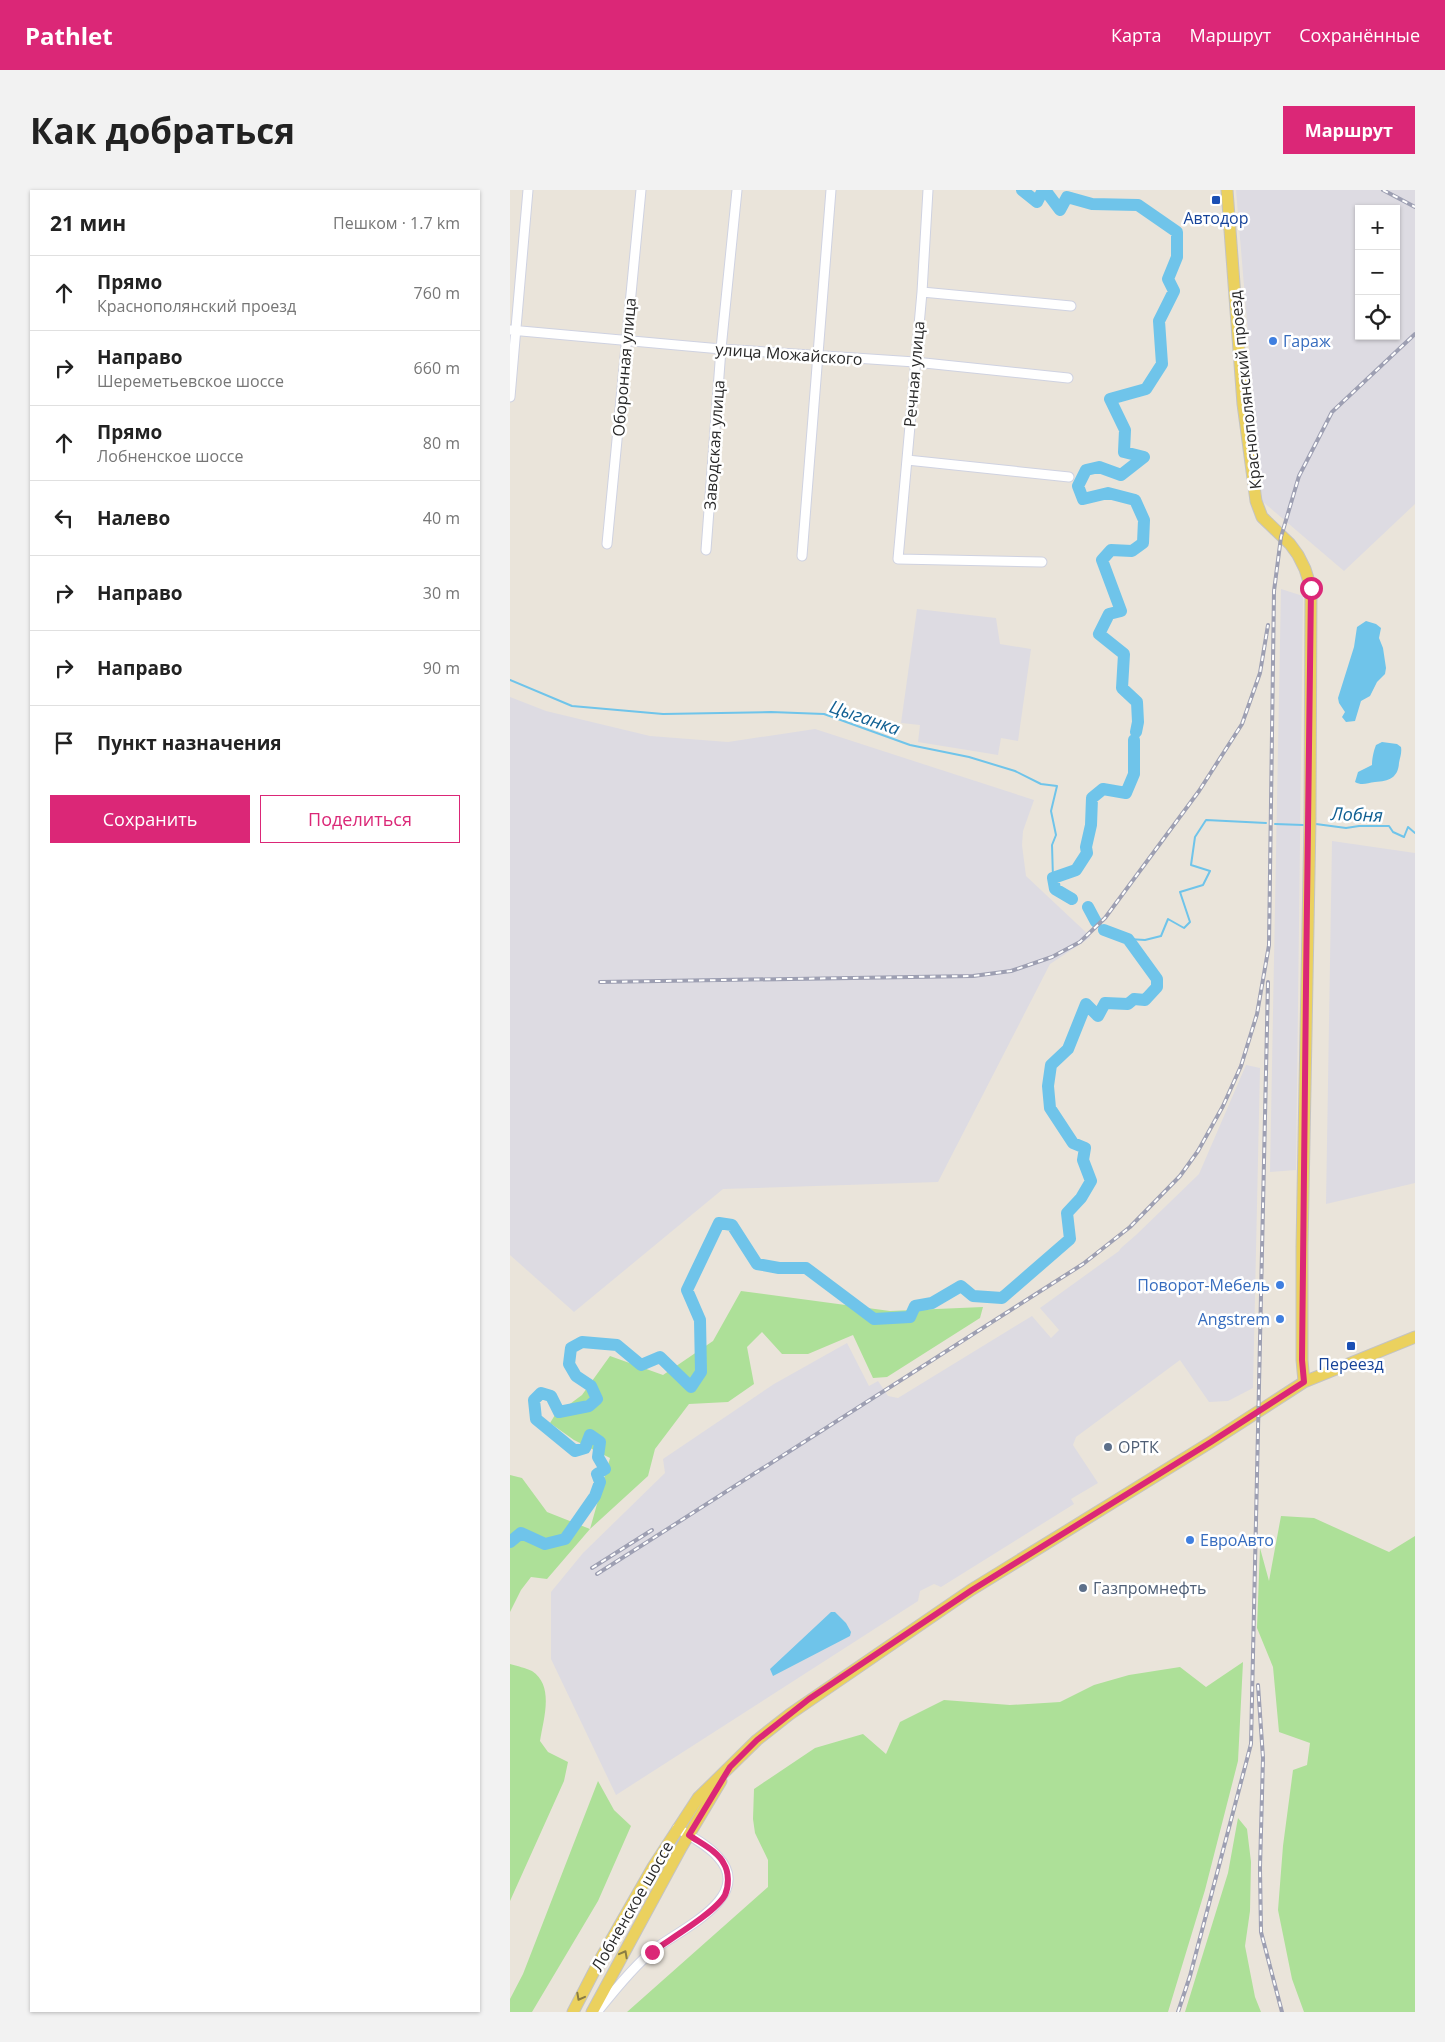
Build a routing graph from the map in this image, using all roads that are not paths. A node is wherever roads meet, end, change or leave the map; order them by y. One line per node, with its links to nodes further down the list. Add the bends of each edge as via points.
1 (528, 190): 9 (street)
2 (641, 190): 10 (street, Оборонная улица)
3 (736, 190): 11 (street, Заводская улица)
4 (831, 190): 12 (street)
5 (928, 190): 7 (street, Речная улица)
6 (1227, 190): 23 (main road, Краснополянский проезд, via 1243,404 1256,501 1262,517 1298,556 1311,588 1302,1213)
7 (922, 292): 8 (street); 13 (street, Речная улица)
8 (1071, 306)
9 (513, 330): 10 (street, улица Можайского); 15 (street)
10 (627, 340): 11 (street, улица Можайского); 18 (street, Оборонная улица)
11 (721, 349): 12 (street, улица Можайского); 19 (street, Заводская улица)
12 (817, 356): 13 (street, улица Можайского); 20 (street)
13 (915, 362): 14 (street, улица Можайского); 16 (street, Речная улица)
14 (1068, 378)
15 (510, 397)
16 (907, 460): 17 (street); 21 (street, Речная улица, via 898,559)
17 (1069, 477)
18 (607, 544)
19 (706, 550)
20 (802, 556)
21 (1042, 562)
22 (1415, 1337): 23 (main road)
23 (1304, 1382): 24 (main road, via 972,1590 816,1694 757,1740)
24 (730, 1767): 25 (main road, Лобненское шоссе, via 698,1798); 26 (main road, Лобненское шоссе)
25 (677, 1828): 26 (street); 27 (main road, Лобненское шоссе, one-way to 27)
26 (689, 1835): 28 (main road, Лобненское шоссе, one-way to 26); 29 (street, via 724,1864 727,1874 725,1895 716,1906 652,1952)
27 (572, 2012)
28 (592, 2012)
29 (597, 2012)

